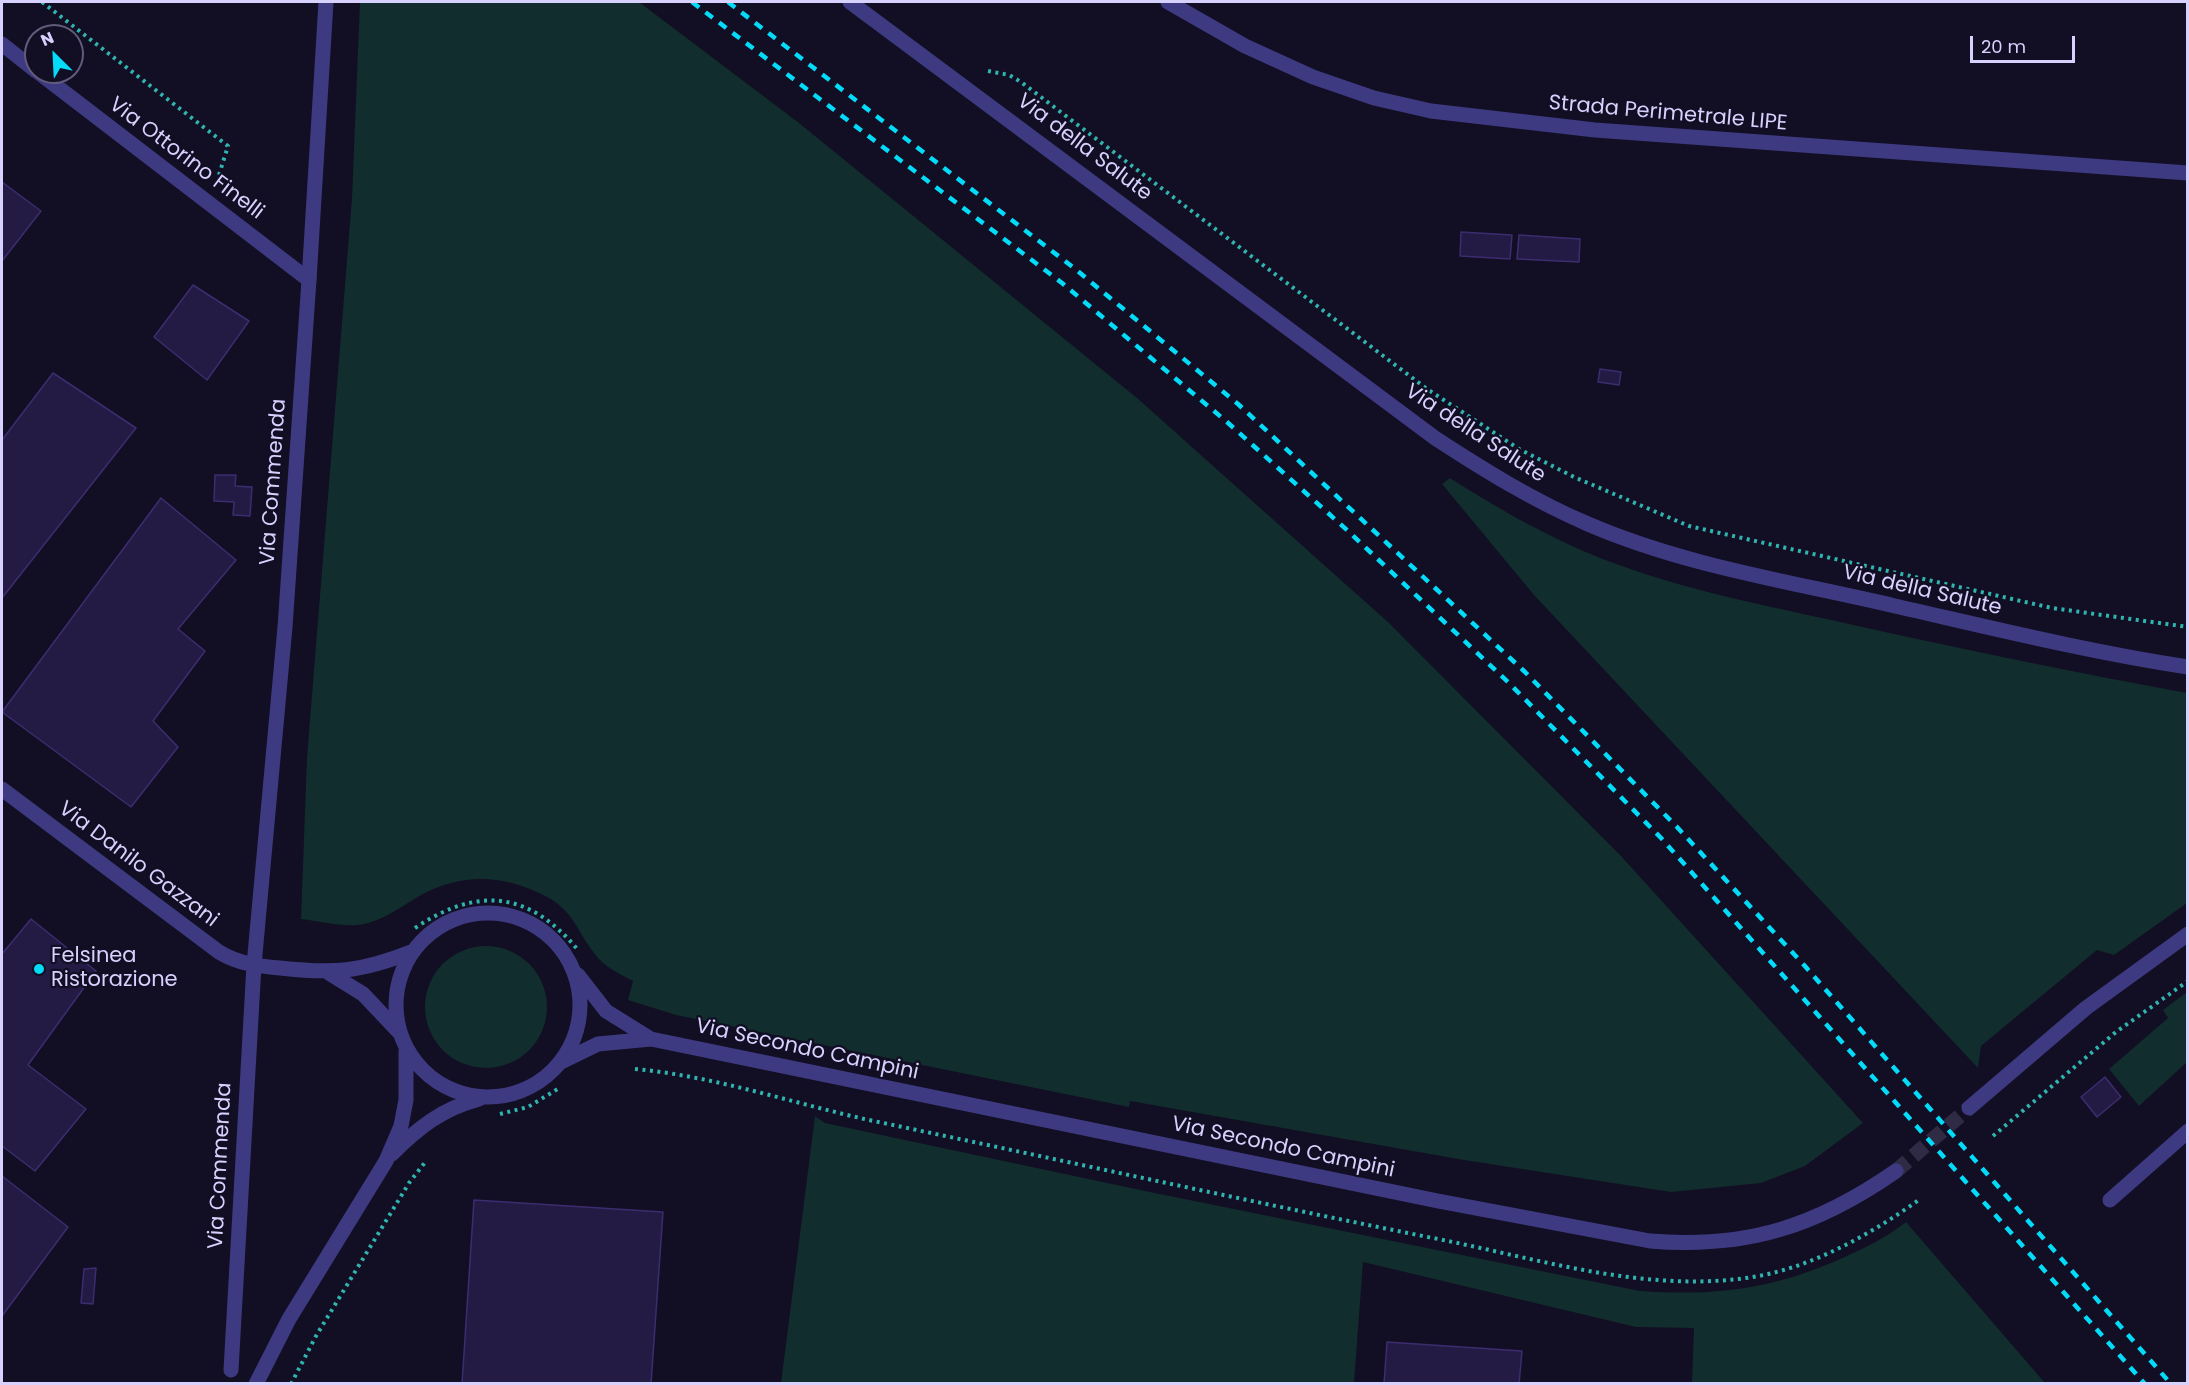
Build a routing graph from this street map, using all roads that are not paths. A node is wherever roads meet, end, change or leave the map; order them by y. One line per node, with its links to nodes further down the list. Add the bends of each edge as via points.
1 (326, 2): 8 (street, Via Commenda)
2 (850, 2): 9 (street, Via della Salute, via 1435,438 1494,477 1547,505 1666,552 2036,639)
3 (1168, 2): 7 (street, Strada Perimetrale LIPE, via 1245,46 1314,77 1374,98 1431,111 1595,130)
4 (2, 44): 5 (street, Via Ottorino Finelli)
5 (24, 61)
6 (54, 84): 8 (street, Via Ottorino Finelli)
7 (2187, 173)
8 (309, 280): 14 (street, Via Commenda, via 285,627)
9 (2187, 667)
10 (2, 789): 14 (street, Via Danilo Gazzani, via 219,952)
11 (2187, 934): 21 (street, via 2086,1008)
12 (411, 952): 13 (street, via 450,920 477,913 504,914 531,923); 15 (street, via 369,968); 16 (street, via 401,972 396,996)
13 (574, 957): 17 (street, Via Secondo Campini, via 589,992 606,1011); 19 (street, via 580,1012)
14 (254, 965): 15 (street); 26 (street, Via Commenda)
15 (329, 973): 16 (street, via 363,994)
16 (399, 1032): 18 (street)
17 (651, 1039): 19 (street, Via Secondo Campini, via 598,1044); 24 (street, Via Secondo Campini, via 1650,1242 1740,1240 1785,1228 1861,1195)
18 (406, 1049): 20 (street, via 421,1069 440,1084 462,1094); 23 (street, via 406,1100 401,1126)
19 (561, 1062): 20 (street, via 540,1081 514,1093)
20 (486, 1097): 23 (street, via 431,1119)
21 (1969, 1108)
22 (2187, 1131): 25 (street)
23 (386, 1161): 27 (street, via 289,1319)
24 (1896, 1171)
25 (2109, 1200)
26 (231, 1370)
27 (256, 1383)

